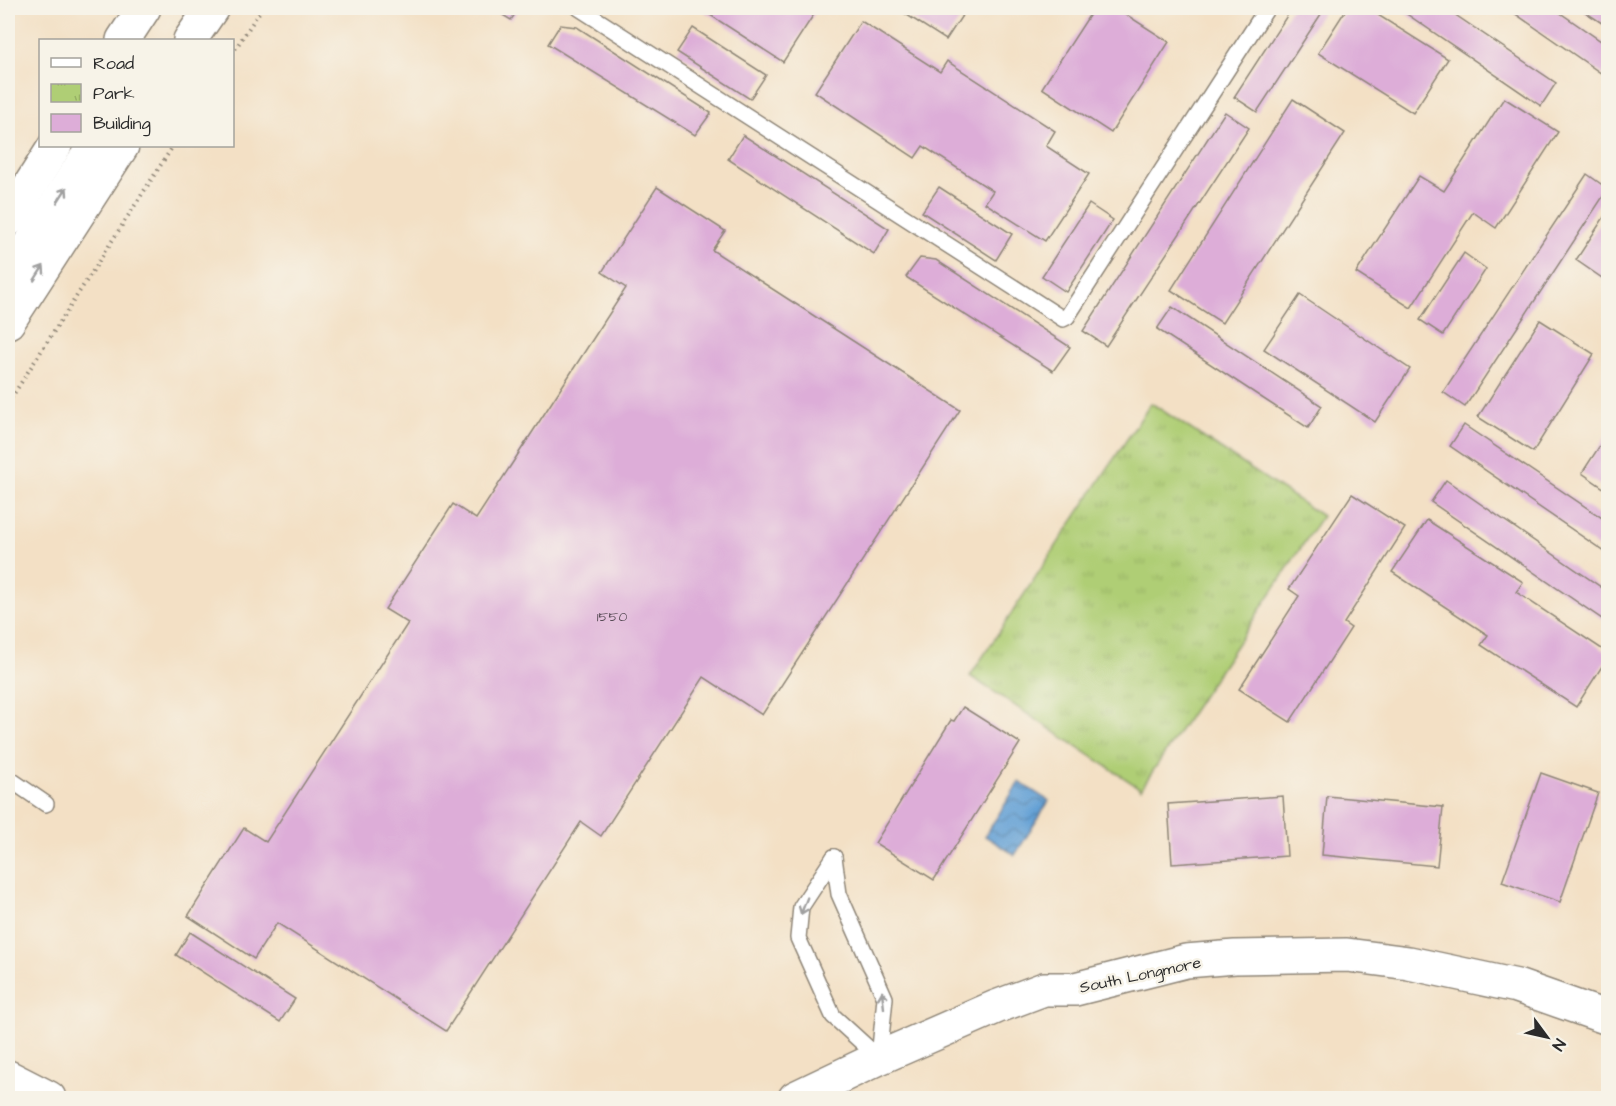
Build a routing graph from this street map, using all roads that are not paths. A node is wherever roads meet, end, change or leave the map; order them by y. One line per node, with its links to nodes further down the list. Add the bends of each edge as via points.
1 (144, 8): 5 (street)
2 (212, 8): 6 (street)
3 (579, 8): 4 (lane, via 1063,319)
4 (1267, 8)
5 (124, 39)
6 (191, 39)
7 (54, 147): 10 (street)
8 (93, 147): 11 (street, one-way to 8)
9 (121, 147): 12 (street, one-way to 9)
10 (8, 220)
11 (8, 279)
12 (8, 322)
13 (8, 778): 14 (lane)
14 (46, 804)
15 (1608, 1018): 16 (street, South Longmore, via 1517,986 1409,963 1347,955 1235,957 1186,962 1075,989 1044,989)
16 (879, 1058): 16 (lane, one-way to 16, via 885,998 839,894 834,856 801,907 798,938 833,1016); 19 (street, South Longmore)
17 (8, 1077): 18 (street)
18 (49, 1098)
19 (795, 1098)

